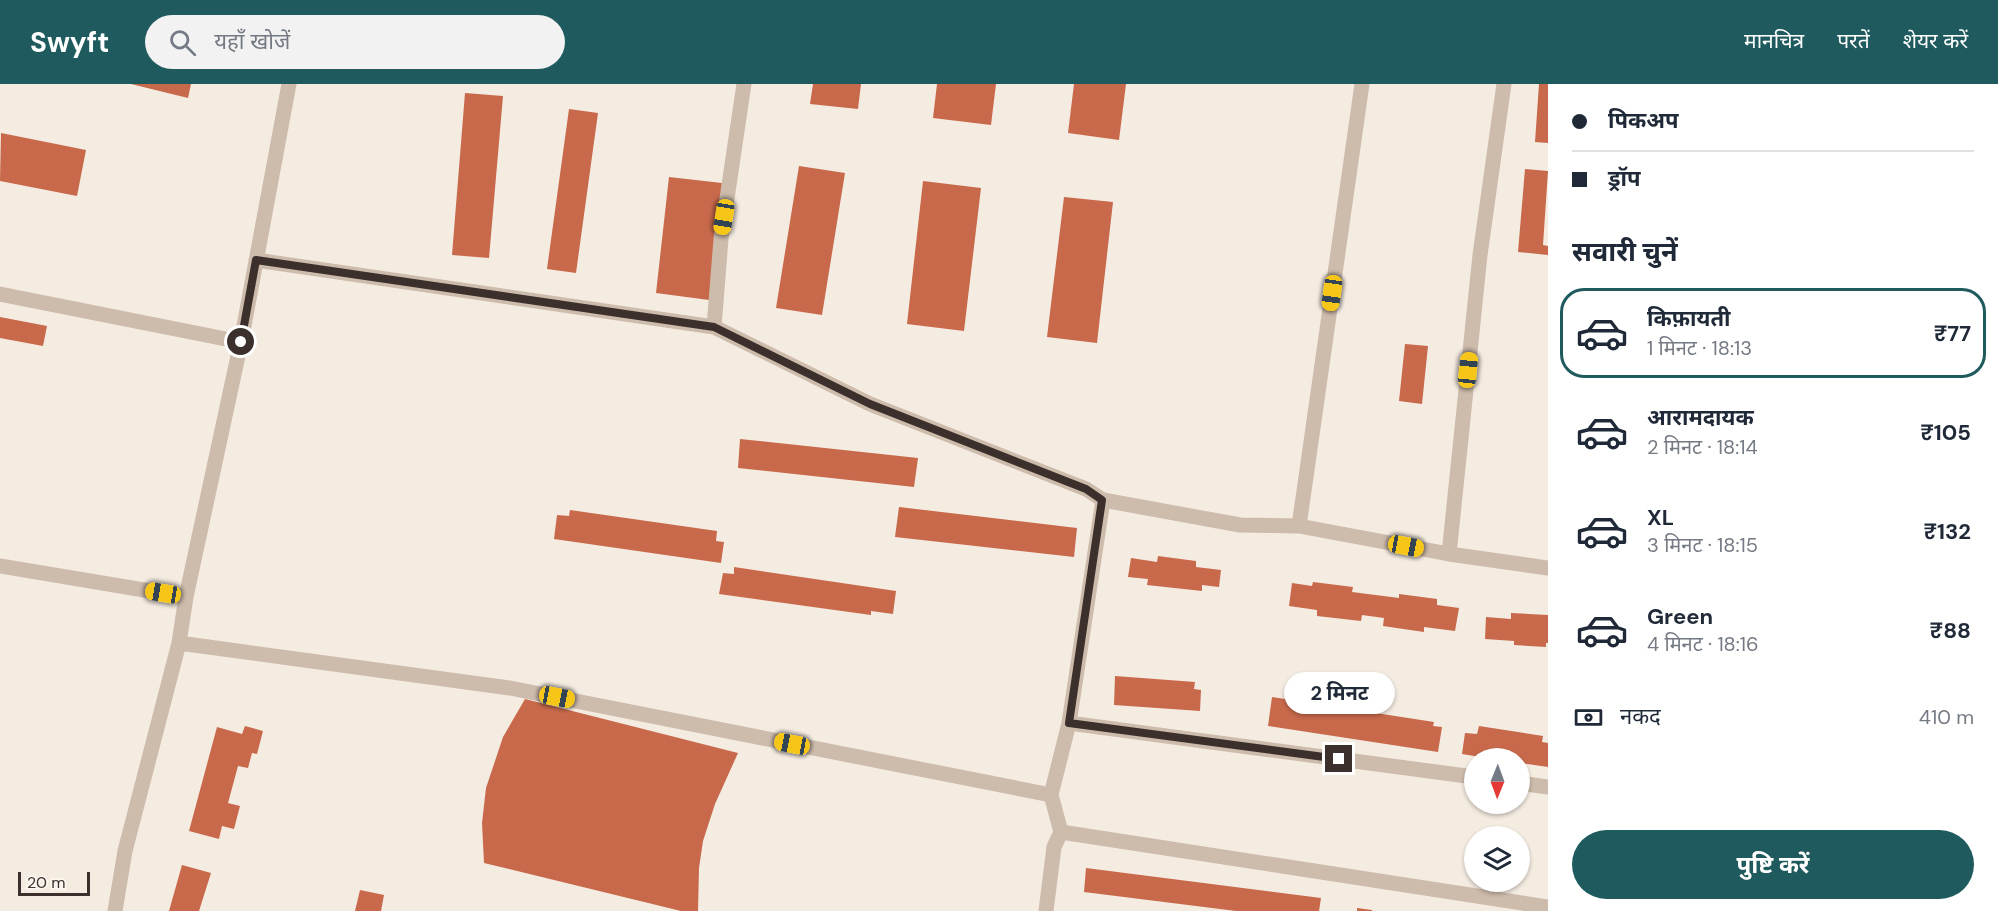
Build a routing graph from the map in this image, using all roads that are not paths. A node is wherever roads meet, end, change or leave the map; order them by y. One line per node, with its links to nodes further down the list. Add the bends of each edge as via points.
1 (289, 84): 5 (street)
2 (744, 84): 7 (street, via 721,239)
3 (1362, 84): 10 (street)
4 (1504, 84): 11 (street, via 1480,255)
5 (256, 260): 7 (street); 8 (street)
6 (0, 294): 8 (street)
7 (714, 327): 9 (street, via 870,404 1086,489)
8 (241, 342): 14 (street)
9 (1102, 500): 10 (street, via 1240,525); 16 (street)
10 (1299, 526): 11 (street)
11 (1449, 554): 13 (street)
12 (0, 566): 14 (street)
13 (1548, 568)
14 (186, 597): 15 (street)
15 (178, 643): 20 (street, via 510,688); 23 (street, via 125,851)
16 (1069, 723): 17 (street); 20 (street)
17 (1464, 776)
18 (1530, 784): 19 (street)
19 (1548, 787)
20 (1051, 795): 21 (street)
21 (1061, 832): 22 (street); 24 (street, via 1054,847)
22 (1548, 907)
23 (115, 911)
24 (1046, 911)

